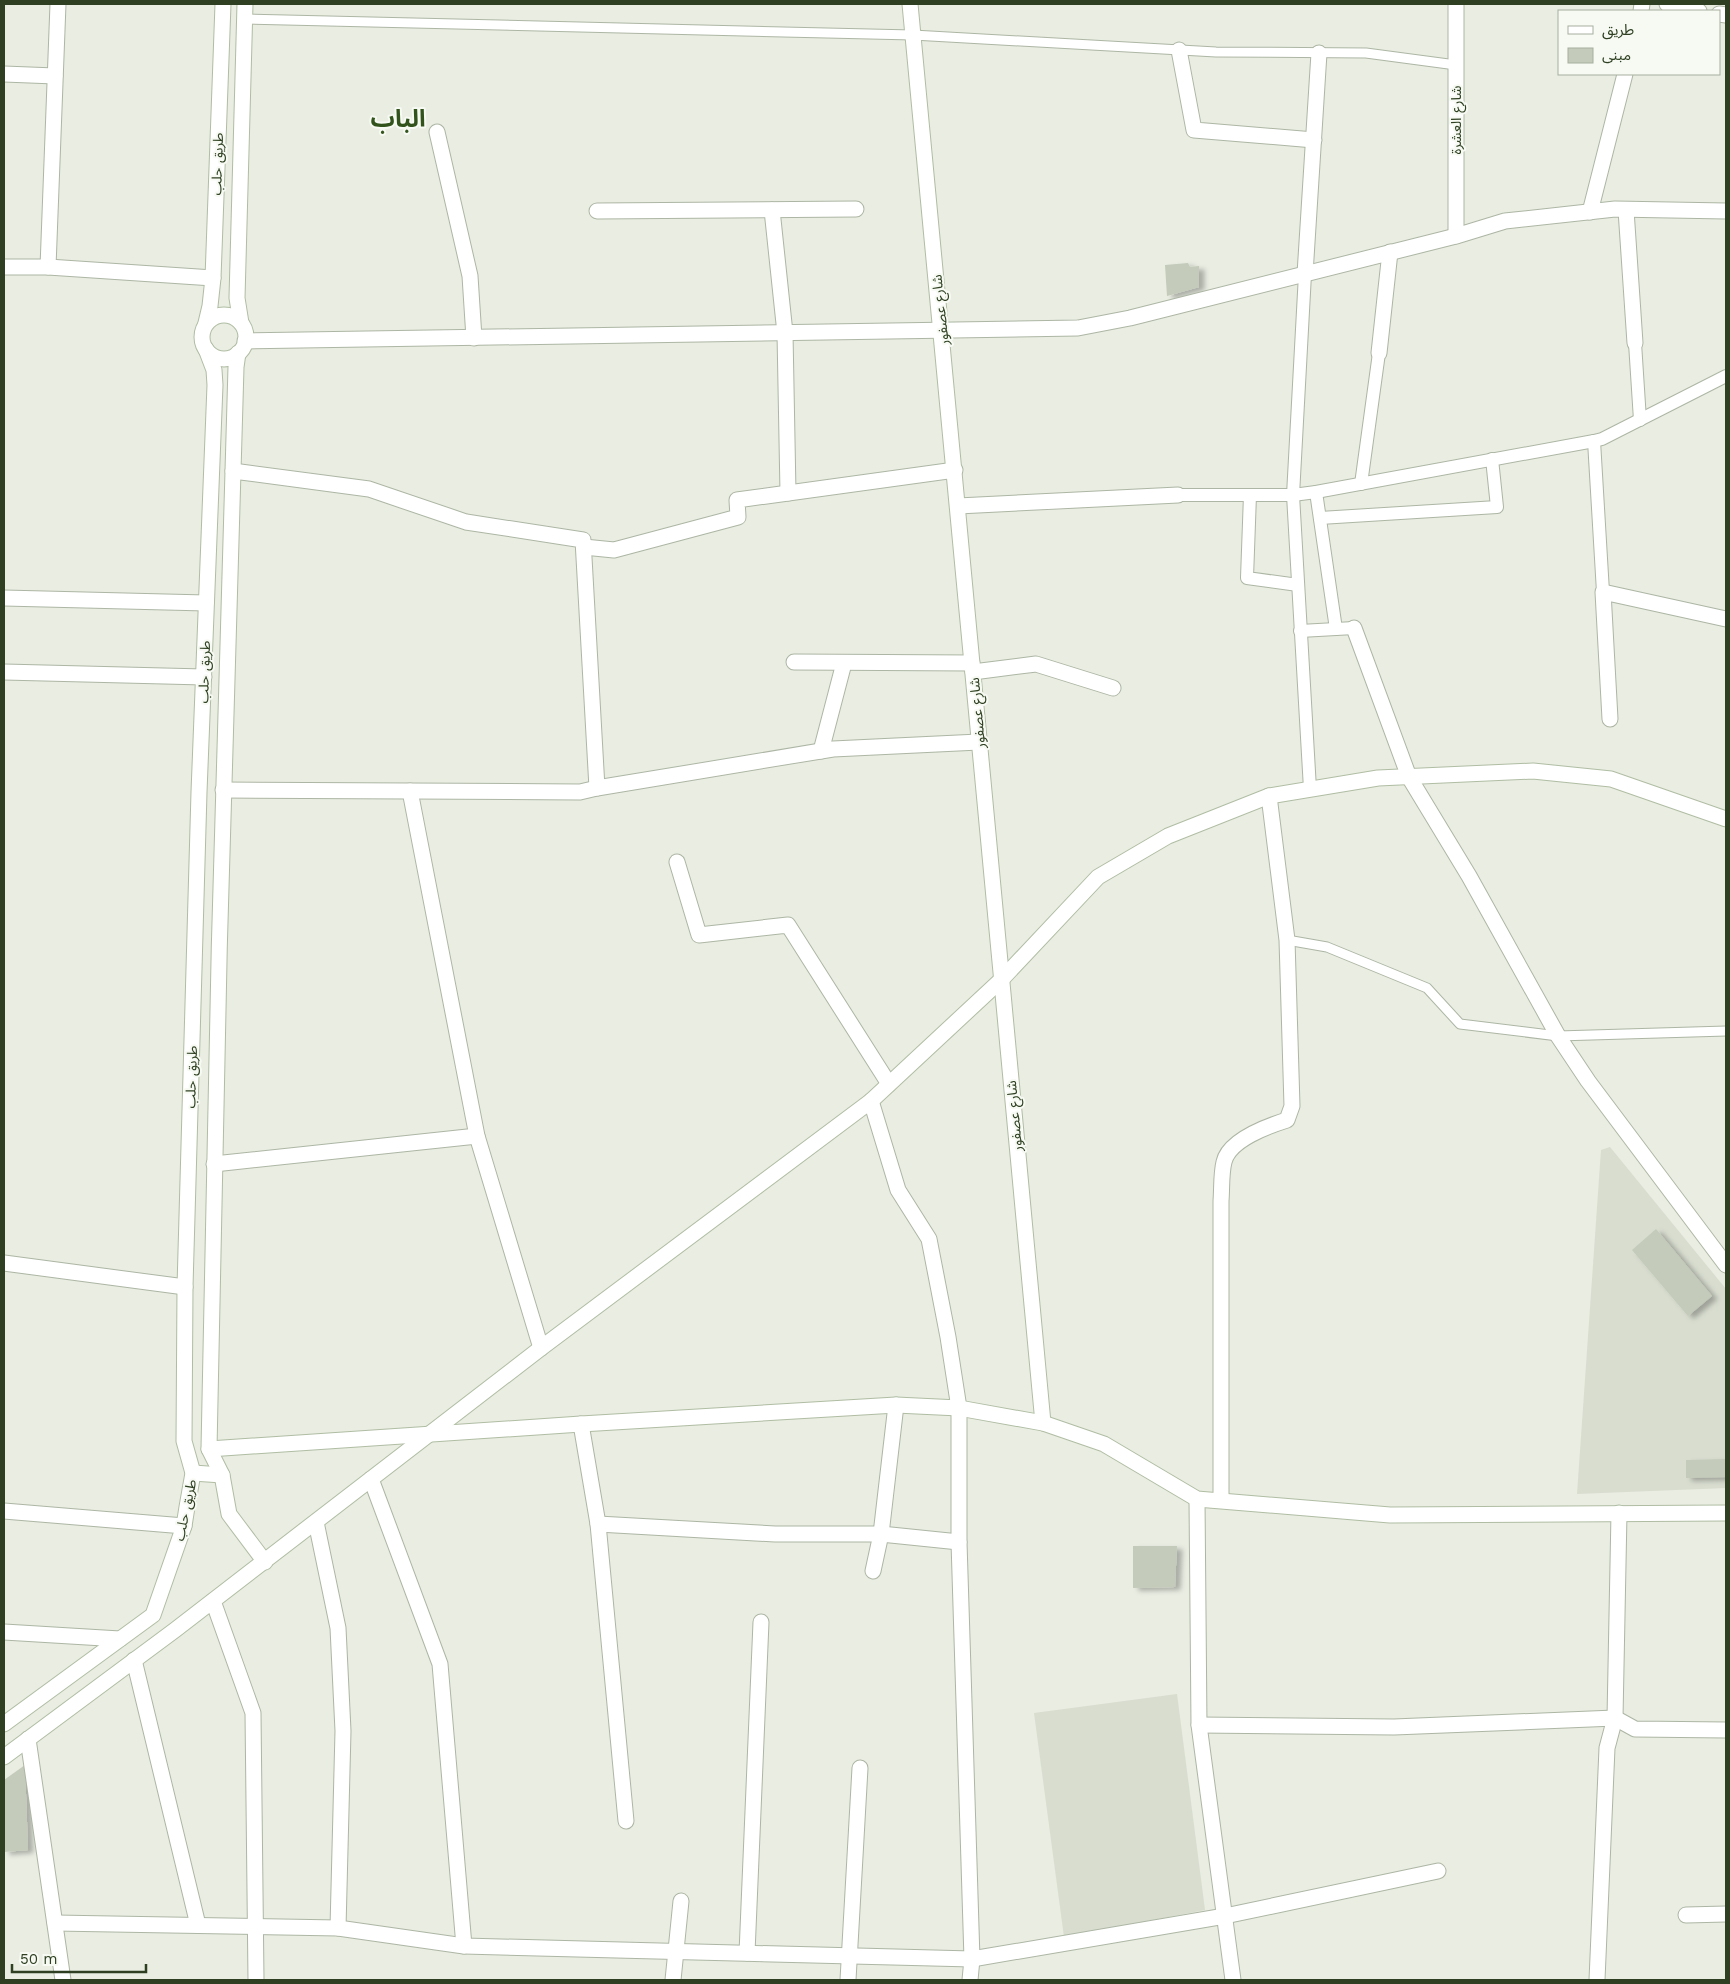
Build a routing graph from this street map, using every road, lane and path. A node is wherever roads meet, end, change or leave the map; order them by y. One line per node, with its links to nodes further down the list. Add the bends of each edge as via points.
1 (58, 4): 14 (street)
2 (223, 4): 28 (street, طريق حلب)
3 (910, 4): 8 (street, شارع عصفور)
4 (1456, 4): 11 (street, شارع العشرة)
5 (1667, 4): 6 (street)
6 (1694, 10)
7 (245, 11): 8 (lane); 30 (street, via 238,298)
8 (913, 35): 9 (lane); 31 (street, شارع عصفور)
9 (1179, 50): 10 (lane); 16 (street, via 1194,130)
10 (1319, 53): 11 (lane, via 1366,53); 16 (street)
11 (1456, 65): 23 (street, شارع العشرة)
12 (4, 74): 14 (street)
13 (1625, 75): 22 (street)
14 (55, 76): 26 (street)
15 (437, 132): 33 (street, via 470,276)
16 (1314, 140): 27 (street)
17 (856, 209): 18 (street)
18 (772, 210): 21 (street); 32 (street)
19 (1626, 210): 20 (street); 22 (street); 34 (street)
20 (1726, 210)
21 (597, 211)
22 (1590, 212): 23 (street, via 1505,221)
23 (1456, 236): 24 (street)
24 (1390, 252): 27 (street); 37 (street)
25 (4, 267): 26 (street)
26 (48, 268): 28 (street)
27 (1305, 274): 31 (street, via 1078,328); 49 (street)
28 (213, 278): 29 (street, طريق حلب)
29 (206, 323): 30 (street, via 224,315); 36 (street, via 202,334)
30 (241, 323): 35 (street, via 245,332)
31 (943, 331): 32 (street); 42 (street, شارع عصفور)
32 (785, 333): 33 (street); 46 (street)
33 (474, 338): 35 (street)
34 (1635, 343): 39 (street)
35 (242, 347): 36 (street, via 233,356 222,358); 43 (street, via 236,367)
36 (206, 349): 56 (street, طريق حلب, via 215,377)
37 (1379, 353): 44 (street)
38 (1726, 376): 39 (street)
39 (1640, 420): 40 (street)
40 (1594, 441): 41 (street); 54 (street)
41 (1492, 460): 44 (street); 51 (street, via 1497,507)
42 (955, 470): 46 (street); 50 (street, شارع عصفور)
43 (233, 471): 52 (street, via 369,490 466,522 583,540); 73 (street)
44 (1361, 484): 45 (street)
45 (1316, 492): 49 (street); 51 (street)
46 (788, 493): 52 (street, via 737,500 738,517 614,550)
47 (1178, 495): 48 (street); 50 (street)
48 (1250, 495): 49 (street); 53 (street, via 1247,578)
49 (1293, 495): 53 (street)
50 (958, 506): 63 (street, شارع عصفور)
51 (1320, 518): 59 (street)
52 (584, 547): 71 (street)
53 (1298, 585): 60 (street)
54 (1603, 592): 57 (street); 67 (street)
55 (4, 598): 56 (street)
56 (206, 603): 65 (street, طريق حلب)
57 (1726, 619)
58 (1354, 628): 59 (street); 70 (street)
59 (1336, 629): 60 (street)
60 (1300, 630): 72 (street)
61 (794, 662): 62 (street)
62 (844, 663): 63 (street); 69 (street)
63 (973, 667): 66 (street, via 1036,664); 68 (street, شارع عصفور)
64 (4, 672): 65 (street)
65 (204, 677): 88 (street, طريق حلب)
66 (1113, 688)
67 (1610, 719)
68 (979, 742): 69 (street); 79 (street, شارع عصفور)
69 (820, 751): 71 (street)
70 (1409, 777): 72 (street, via 1378,778); 76 (street, via 1533,771 1611,779); 81 (street, via 1469,876)
71 (597, 788): 74 (street, via 580,792)
72 (1310, 789): 75 (street)
73 (223, 790): 74 (street); 85 (street)
74 (410, 791): 84 (street)
75 (1269, 796): 78 (street); 79 (street, via 1168,836 1098,877)
76 (1726, 819)
77 (677, 862): 82 (street, via 699,935 788,925)
78 (1287, 940): 81 (lane, via 1327,947 1427,988 1460,1024); 100 (street, via 1292,1106 1287,1120 1265,1126 1237,1143 1224,1160)
79 (1001, 980): 82 (street); 92 (street, شارع عصفور)
80 (1726, 1031): 81 (lane)
81 (1558, 1036): 87 (street)
82 (889, 1084): 83 (street)
83 (871, 1101): 89 (street); 91 (street, via 898,1190 928,1239)
84 (476, 1136): 85 (street); 89 (street)
85 (214, 1164): 95 (street)
86 (4, 1263): 88 (street)
87 (1726, 1265)
88 (185, 1287): 96 (street, طريق حلب, via 184,1441)
89 (541, 1348): 94 (street)
90 (896, 1406): 91 (street); 93 (street); 107 (street)
91 (959, 1408): 92 (street); 108 (street)
92 (1043, 1423): 99 (street, via 1104,1444)
93 (581, 1424): 94 (street); 105 (street)
94 (427, 1436): 95 (street); 98 (street)
95 (209, 1449): 97 (street)
96 (193, 1473): 97 (street); 106 (street, طريق حلب)
97 (222, 1475): 109 (street, via 229,1514)
98 (371, 1479): 104 (street); 135 (street, via 440,1664)
99 (1197, 1499): 100 (street); 120 (street)
100 (1221, 1500): 102 (street, via 1390,1515)
101 (4, 1511): 106 (street)
102 (1619, 1513): 103 (street); 118 (street)
103 (1726, 1513)
104 (316, 1522): 109 (street); 134 (street, via 338,1628 343,1731)
105 (598, 1524): 107 (street, via 775,1534); 125 (street)
106 (184, 1526): 112 (street, طريق حلب)
107 (881, 1534): 108 (street); 110 (street)
108 (959, 1542): 139 (street)
109 (265, 1562): 111 (street)
110 (873, 1572)
111 (214, 1601): 114 (street); 133 (street, via 253,1713)
112 (153, 1615): 114 (street); 116 (street)
113 (761, 1622): 137 (street)
114 (175, 1630): 117 (street)
115 (4, 1632): 116 (street)
116 (120, 1639): 119 (street)
117 (134, 1660): 122 (street); 132 (street)
118 (1615, 1718): 120 (street, via 1394,1727); 121 (street, via 1634,1729); 146 (street, via 1608,1748)
119 (4, 1724)
120 (1199, 1725): 130 (street)
121 (1726, 1730)
122 (28, 1739): 123 (street); 131 (street)
123 (4, 1757)
124 (860, 1768): 138 (street)
125 (626, 1821)
126 (1438, 1871): 130 (street)
127 (680, 1901): 136 (street)
128 (1726, 1914): 129 (street)
129 (1686, 1915)
130 (1224, 1916): 139 (street); 145 (street)
131 (55, 1923): 132 (street); 140 (street)
132 (198, 1926): 133 (street)
133 (256, 1926): 134 (street); 141 (street)
134 (338, 1928): 135 (street)
135 (464, 1946): 136 (street)
136 (676, 1951): 137 (street); 142 (street)
137 (747, 1953): 138 (street)
138 (850, 1956): 139 (street); 143 (street)
139 (972, 1959): 144 (street)
140 (63, 1980)
141 (256, 1980)
142 (673, 1980)
143 (848, 1980)
144 (970, 1980)
145 (1233, 1980)
146 (1597, 1980)

